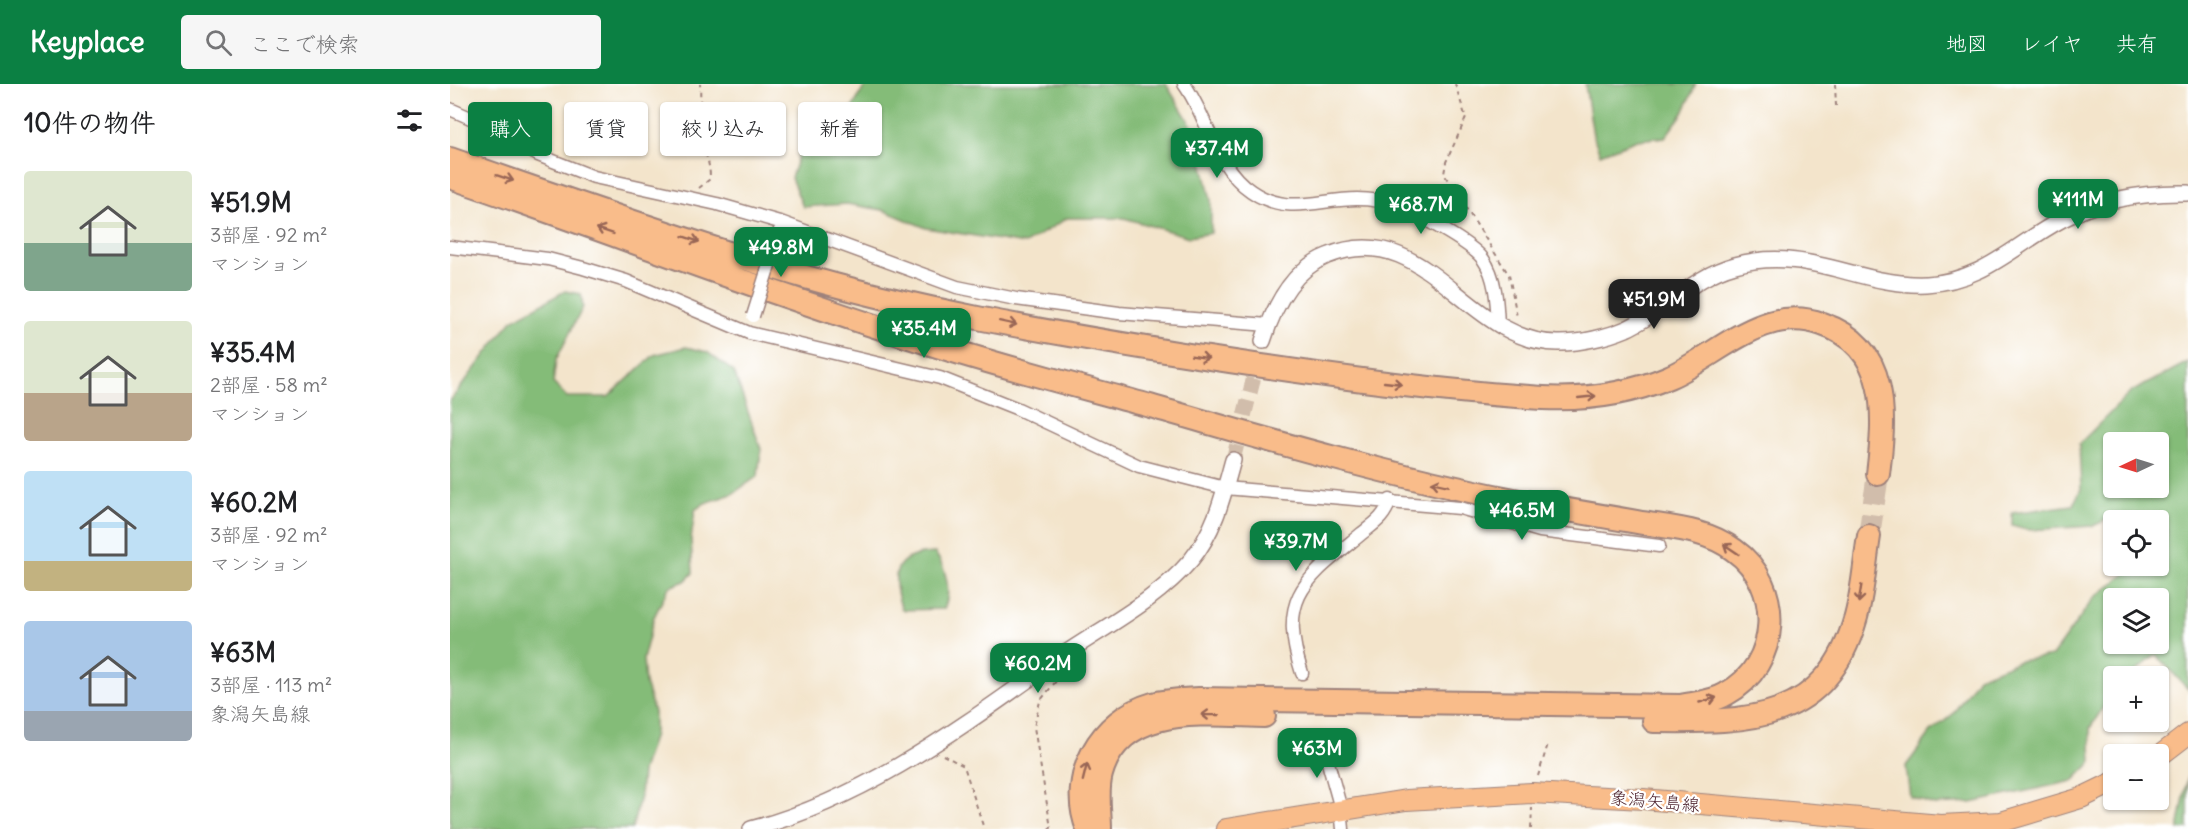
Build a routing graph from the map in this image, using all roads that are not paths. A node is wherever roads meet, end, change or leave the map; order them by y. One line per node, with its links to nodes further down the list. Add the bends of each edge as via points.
1 (1184, 84): 8 (street, via 1226,166 1252,193 1302,207 1360,199 1393,205 1445,231 1482,258 1492,277)
2 (450, 110): 6 (street, via 594,177 717,204)
3 (450, 159): 13 (highway, one-way to 13, via 787,271 929,307 1075,337 1368,381 1547,398 1598,396 1641,387 1687,368 1758,327 1780,320 1812,321 1841,333 1870,363 1884,405)
4 (450, 177): 25 (highway, one-way to 4, via 1082,796 1089,757 1114,725 1153,704 1199,699 1681,706 1727,694 1757,666 1766,647 1769,602 1750,564 1714,538 1510,499 1327,456 930,344)
5 (2188, 193): 8 (street, via 2119,197 2063,218 1994,265 1926,284 1798,259 1763,260 1732,265 1685,289 1627,328 1592,339 1559,343 1527,340)
6 (781, 227): 9 (street, via 957,287 1016,299); 10 (street, bridge)
7 (450, 247): 10 (street, via 548,259 583,268 626,281)
8 (1498, 325): 9 (street, via 1400,253 1373,246 1344,248 1296,275)
9 (1268, 326): 11 (street)
10 (749, 333): 14 (street, via 940,378 1018,409 1139,466)
11 (1263, 340)
12 (1233, 460): 14 (street)
13 (1878, 474)
14 (1225, 488): 15 (street); 24 (street, via 1222,506 1191,560 1151,594 882,777 830,803)
15 (1390, 500): 17 (street, via 1460,508 1540,531); 18 (street, via 1385,515 1316,571 1299,594 1292,620 1293,645)
16 (1869, 536): 26 (highway, one-way to 26, via 1857,615 1835,667 1798,702 1774,713 1749,719 1681,721 1176,715 1137,728 1108,756 1098,795)
17 (1659, 546)
18 (1302, 673)
19 (2188, 734): 21 (main road)
20 (1322, 741): 23 (street)
21 (2169, 749)
22 (2103, 787): 23 (main road, 象潟矢島線, via 2081,798 2001,822 1941,825 1532,792 1406,800)
23 (1341, 809): 27 (main road, 象潟矢島線); 28 (street)
24 (756, 828)
25 (1088, 829)
26 (1100, 829)
27 (1226, 829)
28 (1343, 829)

